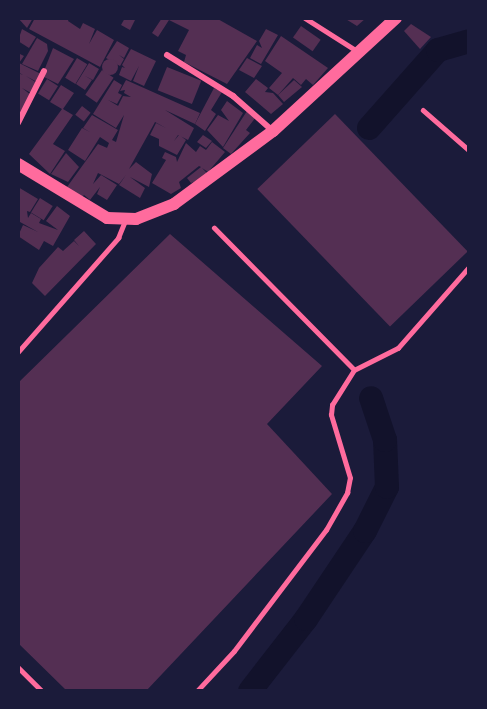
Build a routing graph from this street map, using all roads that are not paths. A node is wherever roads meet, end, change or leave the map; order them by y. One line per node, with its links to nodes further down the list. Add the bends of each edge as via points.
1 (305, 18): 3 (lane)
2 (396, 18): 3 (main road)
3 (359, 52): 8 (main road)
4 (167, 55): 8 (street, via 233,96)
5 (44, 71): 7 (street)
6 (423, 110): 9 (lane)
7 (18, 123)
8 (273, 131): 11 (main road, via 174,204)
9 (469, 150)
10 (18, 164): 11 (main road, via 98,214)
11 (125, 221): 14 (lane, via 118,238)
12 (214, 228): 15 (lane)
13 (469, 267): 15 (lane, via 398,348)
14 (18, 352)
15 (354, 370): 18 (lane, via 332,405 331,415 349,471 347,493 326,530 234,651)
16 (18, 667): 17 (lane)
17 (42, 691)
18 (197, 691)

